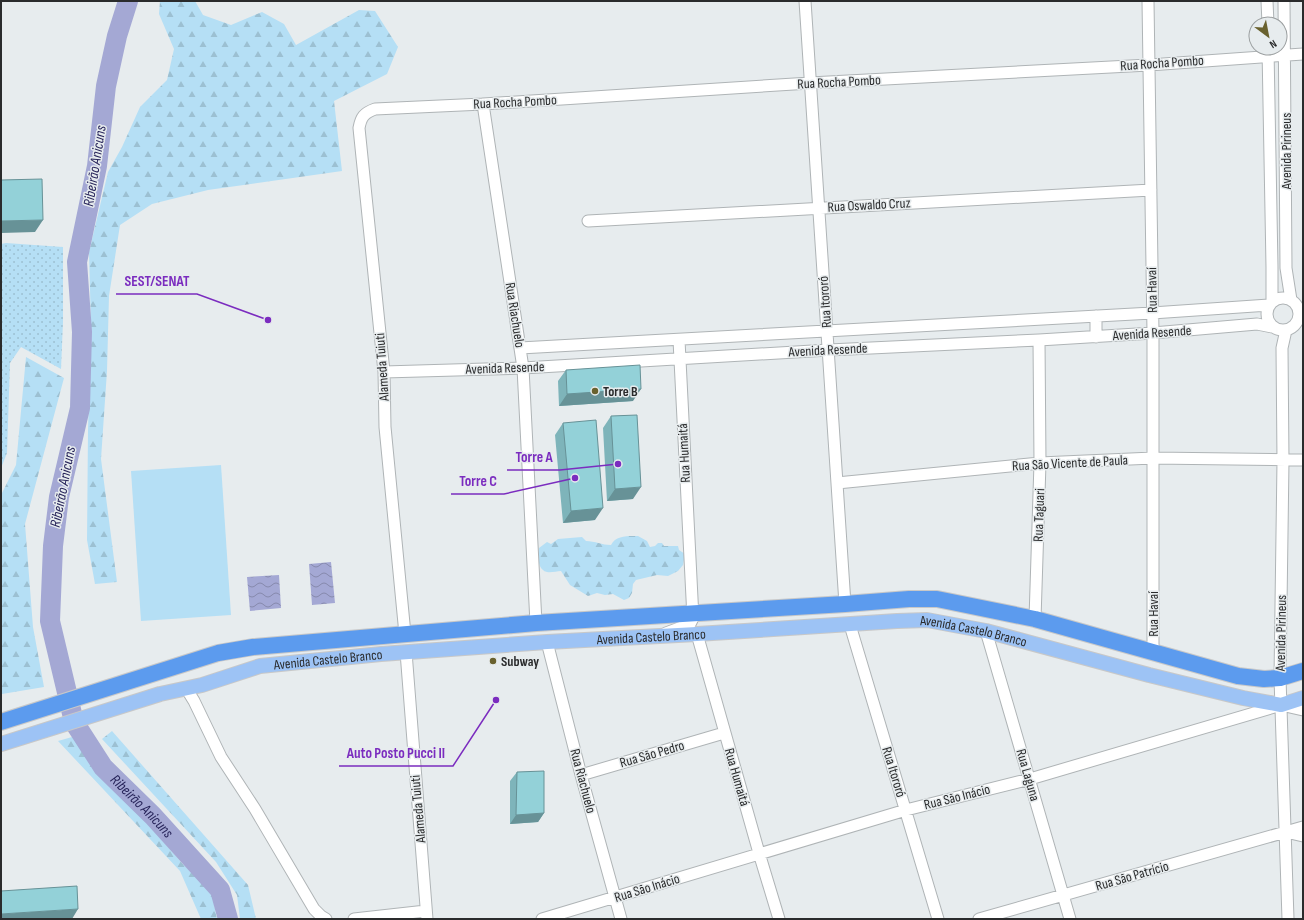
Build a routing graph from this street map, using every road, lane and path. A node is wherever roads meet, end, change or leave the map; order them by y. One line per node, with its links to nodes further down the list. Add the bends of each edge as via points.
1 (805, 1): 13 (street, Rua Itororó)
2 (1148, 1): 12 (street, Rua Havaí)
3 (1267, 1): 5 (street)
4 (1284, 1): 6 (street, Avenida Pirineus)
5 (1268, 16)
6 (1284, 16)
7 (1248, 54): 12 (street, Rua Rocha Pombo)
8 (1288, 54): 9 (street, Rua Rocha Pombo)
9 (1303, 54)
10 (1268, 56): 19 (street, Avenida Pirineus, via 1272,267)
11 (1285, 56): 20 (street, Avenida Pirineus, via 1286,268)
12 (1149, 65): 13 (street, Rua Rocha Pombo); 16 (street, Rua Havaí)
13 (810, 83): 14 (street, Rua Rocha Pombo); 17 (street, Rua Itororó)
14 (483, 104): 15 (street, Rua Rocha Pombo); 29 (street, Rua Riachuelo)
15 (374, 109): 33 (street, Alameda Tuiuti, via 361,118 359,128)
16 (1151, 190): 17 (street, Rua Oswaldo Cruz); 21 (street, Rua Havaí)
17 (819, 208): 18 (street, Rua Oswaldo Cruz); 24 (street, Rua Itororó)
18 (588, 221)
19 (1270, 303): 20 (street, via 1285,298); 21 (street, Avenida Resende); 23 (street, via 1266,312 1268,320)
20 (1297, 303): 23 (street, via 1298,320)
21 (1152, 313): 22 (street, Avenida Resende); 25 (street, Rua Havaí)
22 (1096, 316): 24 (street, Avenida Resende); 26 (street)
23 (1286, 327): 25 (street, Avenida Resende, via 1257,324); 36 (street, Avenida Pirineus, via 1282,348)
24 (827, 332): 27 (street, Avenida Resende); 30 (street, Rua Itororó)
25 (1153, 333): 26 (street, Avenida Resende); 34 (street, Rua Havaí)
26 (1096, 336): 28 (street, Avenida Resende)
27 (679, 340): 29 (street, Avenida Resende); 31 (street, Rua Humaitá)
28 (1038, 340): 30 (street, Avenida Resende); 37 (street, Rua Taguari)
29 (520, 348): 32 (street, Rua Riachuelo)
30 (829, 350): 31 (street, Avenida Resende); 38 (street, Rua Itororó)
31 (680, 358): 32 (street, Avenida Resende); 40 (street, Rua Humaitá)
32 (523, 368): 33 (street, Avenida Resende); 42 (street, Rua Riachuelo)
33 (384, 372): 45 (street, Alameda Tuiuti, via 385,427)
34 (1153, 458): 36 (street, Rua São Vicente de Paula); 37 (street, Rua São Vicente de Paula); 49 (street, Rua Havaí)
35 (1303, 460): 36 (street, Rua São Vicente de Paula)
36 (1283, 461): 52 (street, Avenida Pirineus)
37 (1040, 463): 38 (street, Rua São Vicente de Paula); 41 (street, Rua Taguari)
38 (837, 483): 39 (street, Rua Itororó)
39 (845, 604): 40 (highway, Avenida Castelo Branco); 41 (highway, Avenida Castelo Branco, via 909,598 937,599)
40 (692, 614): 42 (highway, Avenida Castelo Branco); 47 (street, via 693,620 690,624)
41 (1035, 619): 49 (highway, Avenida Castelo Branco)
42 (536, 623): 45 (highway, Avenida Castelo Branco)
43 (850, 625): 44 (main road, Avenida Castelo Branco, via 927,620); 46 (main road, Avenida Castelo Branco); 64 (street, Rua Itororó)
44 (986, 631): 57 (main road, Avenida Castelo Branco, via 1149,675); 63 (street, Rua Laguna)
45 (405, 634): 59 (highway, Avenida Castelo Branco, via 253,647 218,653)
46 (697, 634): 47 (main road, Avenida Castelo Branco); 60 (street, Rua Humaitá)
47 (657, 636): 48 (main road, Avenida Castelo Branco)
48 (548, 642): 50 (main road, Avenida Castelo Branco); 62 (street, Rua Riachuelo)
49 (1153, 651): 52 (highway, Avenida Castelo Branco, via 1238,676)
50 (406, 652): 53 (main road, Avenida Castelo Branco, via 260,666); 71 (street, Alameda Tuiuti)
51 (1303, 672): 52 (highway, Avenida Castelo Branco)
52 (1280, 678): 57 (street, Avenida Pirineus)
53 (202, 685): 54 (main road, Avenida Castelo Branco); 56 (street)
54 (186, 688): 56 (street); 61 (main road, Avenida Castelo Branco)
55 (1303, 698): 57 (main road, Avenida Castelo Branco)
56 (194, 701): 72 (street, via 221,757 314,909)
57 (1281, 705): 58 (street); 63 (street, Rua São Inácio); 66 (street, Avenida Pirineus)
58 (1303, 710)
59 (1, 722)
60 (724, 733): 62 (street, Rua São Pedro); 68 (street, Rua Humaitá)
61 (1, 744)
62 (581, 775): 70 (street, Rua Riachuelo)
63 (1030, 779): 64 (street, Rua São Inácio); 69 (street, Rua Laguna)
64 (906, 810): 68 (street, Rua São Inácio); 77 (street, Rua Itororó)
65 (1303, 827): 66 (street, Rua São Patrício)
66 (1285, 831): 67 (street); 69 (street, Rua São Patrício); 80 (street, Avenida Pirineus)
67 (1303, 836)
68 (759, 854): 70 (street, Rua São Inácio); 76 (street, Rua Humaitá)
69 (1063, 896): 78 (street, Rua São Patrício); 79 (street, Rua Laguna)
70 (615, 898): 74 (street, Rua São Inácio); 75 (street, Rua Riachuelo)
71 (426, 915): 73 (street)
72 (326, 919)
73 (354, 919)
74 (542, 919)
75 (621, 919)
76 (779, 919)
77 (938, 919)
78 (979, 919)
79 (1070, 919)
80 (1288, 919)

